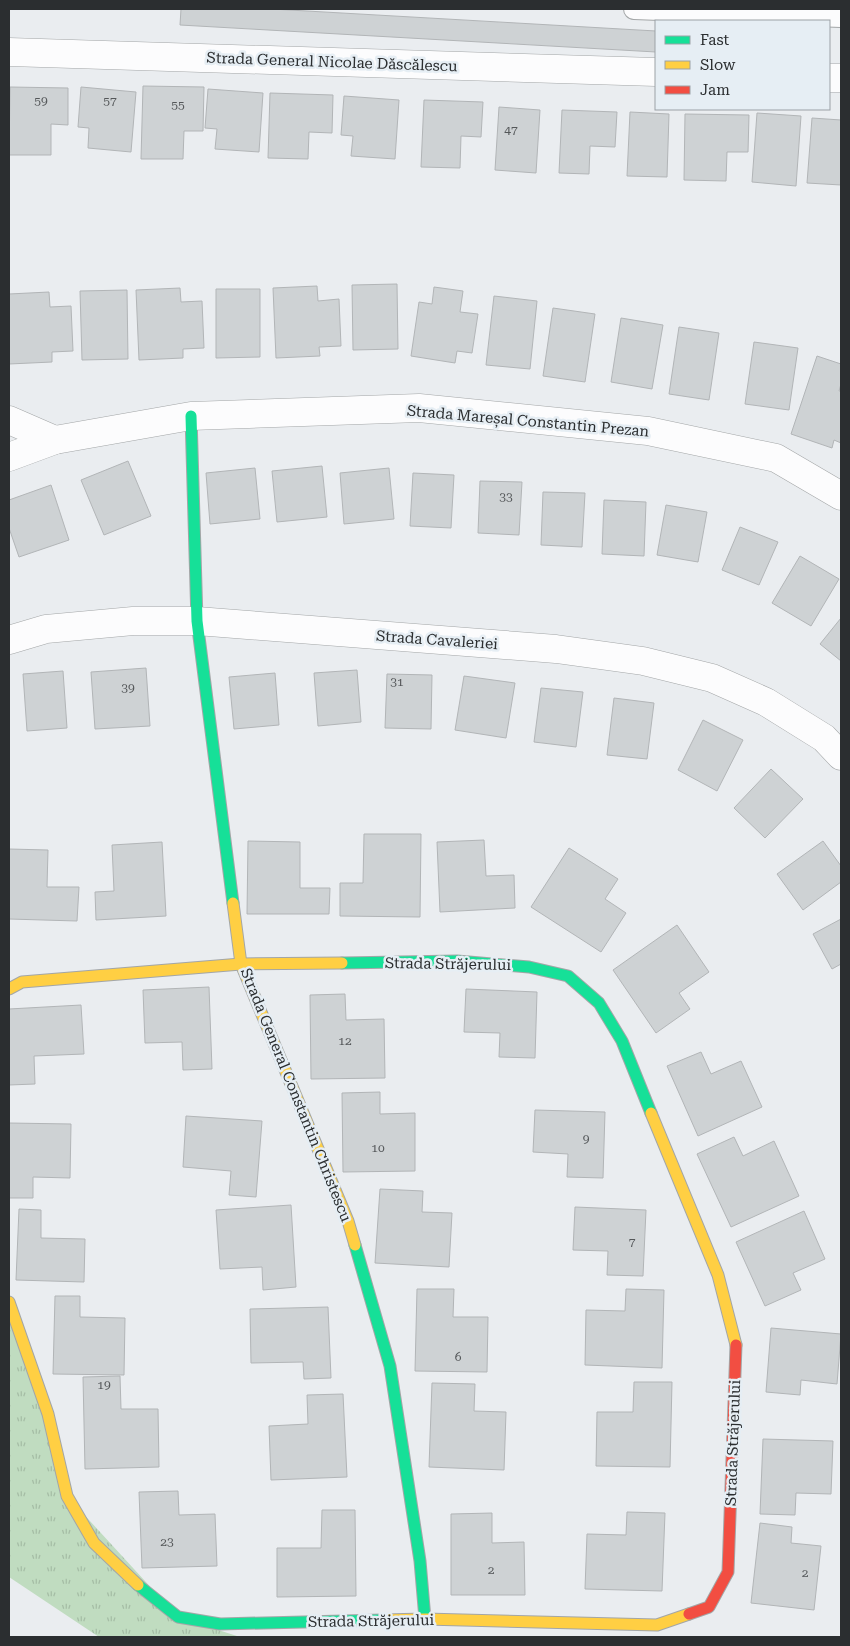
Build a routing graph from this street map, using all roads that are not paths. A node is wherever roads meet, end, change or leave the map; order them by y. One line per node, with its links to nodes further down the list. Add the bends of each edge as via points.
1 (634, 9): 2 (lane)
2 (841, 17)
3 (9, 52): 4 (street, Strada General Nicolae Dăscălescu)
4 (655, 72)
5 (191, 416): 7 (street, Strada Mareșal Constantin Prezan); 9 (street, Strada Mareșal Constantin Prezan, via 419,408 648,432 776,458); 10 (street, Strada General Constantin Christescu)
6 (9, 420): 7 (street)
7 (55, 440): 8 (street, Strada Mareșal Constantin Prezan)
8 (9, 457)
9 (841, 496)
10 (197, 622): 11 (street, Strada Cavaleriei, via 133,621 46,629); 12 (street, Strada Cavaleriei, via 556,649 643,661 712,678 766,702 824,738); 13 (street, Strada General Constantin Christescu)
11 (9, 640)
12 (841, 756)
13 (241, 964): 14 (street, Strada Străjerului, via 22,982); 16 (street, Strada General Constantin Christescu, via 348,1221 390,1366 420,1561); 16 (street, Strada Străjerului, via 457,961 529,967 568,976 599,1003 622,1041 718,1275 736,1352 728,1572 709,1607 657,1625)
14 (9, 989)
15 (9, 1302): 16 (street, Strada Străjerului, via 48,1414 67,1496 94,1543 178,1617 220,1624)
16 (425, 1619)

